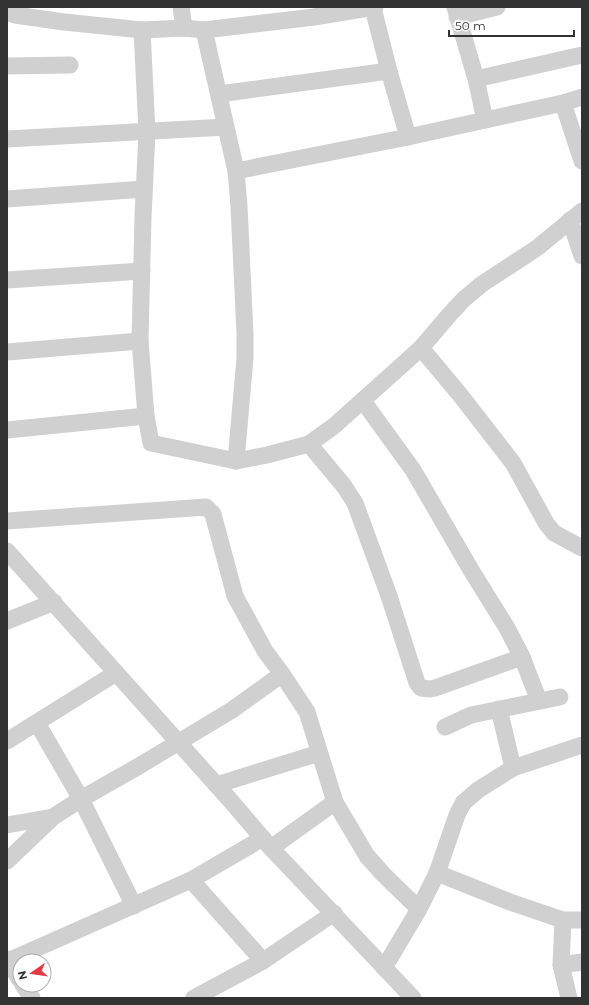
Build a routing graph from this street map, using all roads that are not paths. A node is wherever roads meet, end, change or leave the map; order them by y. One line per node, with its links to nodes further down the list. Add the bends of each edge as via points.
1 (181, 7): 8 (street)
2 (374, 7): 5 (street); 14 (street)
3 (497, 7): 6 (street)
4 (7, 12): 9 (street, via 64,22)
5 (313, 12): 7 (street)
6 (456, 12): 15 (street)
7 (266, 15): 10 (street)
8 (184, 28): 9 (street); 10 (street)
9 (142, 30): 21 (street)
10 (204, 30): 16 (street)
11 (582, 55): 15 (street)
12 (70, 65): 13 (street)
13 (7, 66)
14 (389, 71): 16 (street); 22 (street)
15 (476, 79): 19 (street)
16 (219, 94): 20 (street)
17 (582, 97): 18 (street)
18 (563, 103): 19 (street); 24 (street)
19 (485, 120): 22 (street)
20 (226, 127): 21 (street); 25 (street)
21 (147, 132): 23 (street); 26 (street)
22 (408, 138): 25 (street)
23 (7, 139)
24 (582, 161)
25 (236, 171): 39 (street, via 245,358)
26 (144, 189): 27 (street); 30 (street)
27 (7, 199)
28 (576, 216): 29 (street); 33 (street, via 537,248 476,289)
29 (582, 256)
30 (142, 271): 31 (street); 32 (street)
31 (7, 280)
32 (140, 341): 34 (street); 36 (street)
33 (421, 348): 35 (street); 41 (street, via 462,396 513,463 554,533)
34 (7, 352)
35 (363, 401): 38 (street); 46 (street, via 413,470)
36 (146, 416): 37 (street); 39 (street, via 151,443)
37 (7, 430)
38 (309, 444): 39 (street); 46 (street, via 355,503 417,683 421,688 443,686)
39 (236, 461)
40 (7, 521): 48 (street, via 209,508 213,514 235,596 265,651)
41 (582, 548)
42 (7, 551): 43 (street)
43 (14, 567): 44 (street)
44 (54, 602): 45 (street); 47 (street)
45 (7, 621)
46 (522, 657): 50 (street)
47 (116, 673): 52 (street); 55 (street)
48 (282, 674): 55 (street, via 232,710); 57 (street, via 307,712)
49 (560, 697): 50 (street)
50 (539, 701): 51 (street)
51 (499, 709): 53 (street, via 471,716); 58 (street)
52 (37, 723): 54 (street); 60 (street)
53 (445, 727)
54 (7, 741)
55 (178, 742): 59 (street); 60 (street)
56 (582, 745): 58 (street)
57 (319, 753): 59 (street); 61 (street)
58 (513, 768): 66 (street, via 478,790 463,803)
59 (216, 785): 64 (street)
60 (81, 799): 62 (street); 68 (street)
61 (335, 802): 64 (street); 69 (street, via 367,856)
62 (53, 817): 63 (street); 65 (street)
63 (7, 825)
64 (267, 843): 67 (street); 70 (street)
65 (7, 861)
66 (437, 873): 69 (street); 71 (street)
67 (191, 880): 68 (street); 74 (street)
68 (134, 906): 73 (street)
69 (419, 909): 77 (street)
70 (334, 913): 74 (street); 77 (street)
71 (563, 920): 72 (street); 76 (street)
72 (582, 920)
73 (7, 960)
74 (263, 961): 78 (street)
75 (582, 962): 76 (street)
76 (561, 965): 80 (street)
77 (384, 968): 79 (street)
78 (194, 998)
79 (413, 998)
80 (569, 998)

